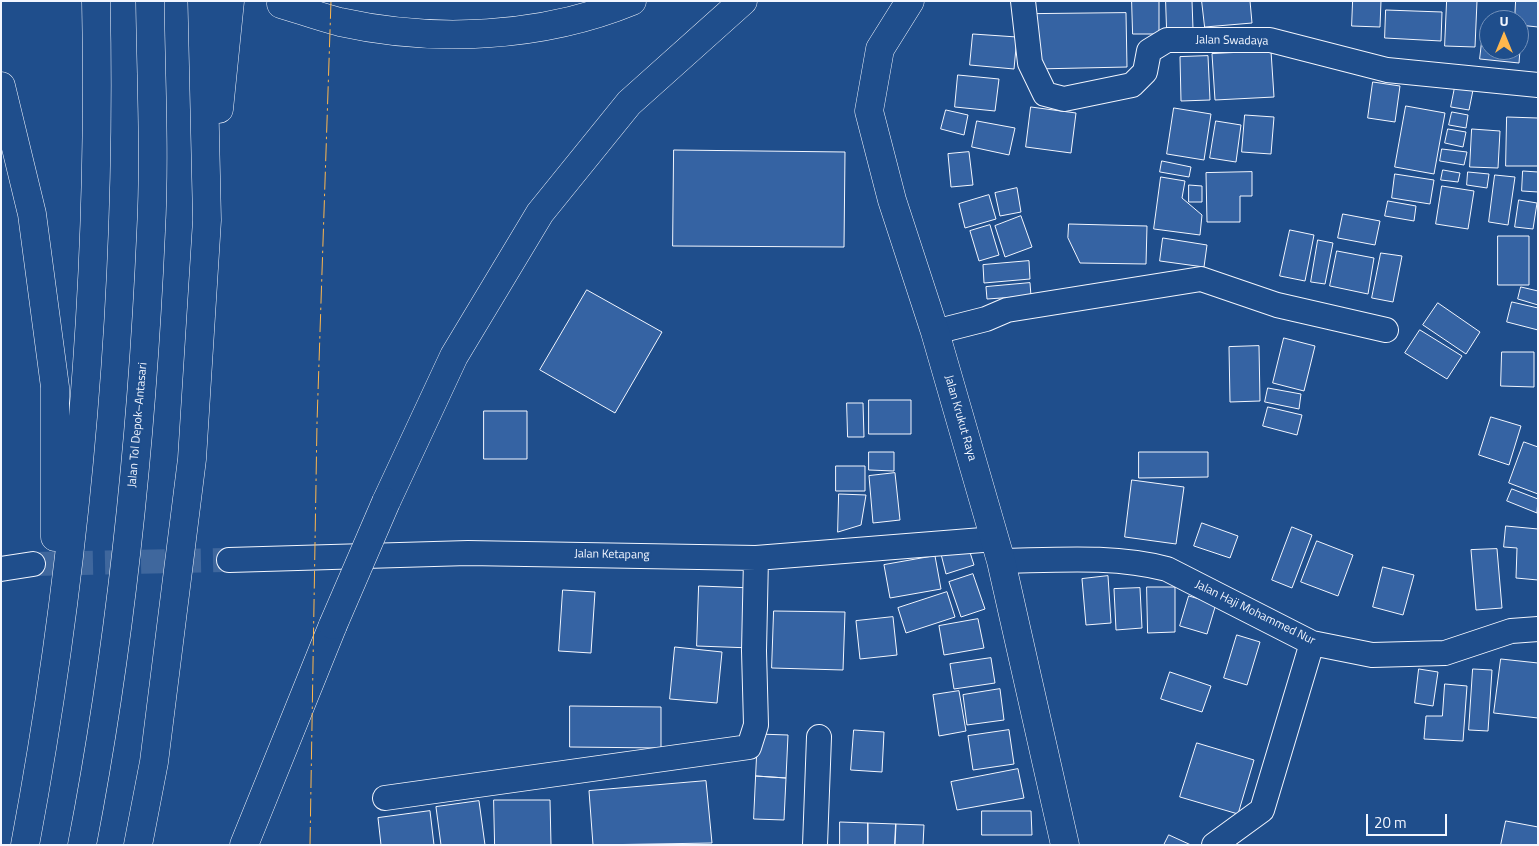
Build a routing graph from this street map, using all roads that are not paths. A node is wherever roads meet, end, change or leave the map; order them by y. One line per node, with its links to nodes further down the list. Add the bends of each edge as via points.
1 (96, 1): 22 (main road, via 99,116 84,420)
2 (150, 1): 26 (main road, Jalan Tol Depok–Antasari, via 152,230 136,454 118,626)
3 (202, 1): 12 (main road)
4 (230, 1): 12 (main road)
5 (632, 1): 9 (main road, via 605,12 542,27 477,33 405,32 339,22)
6 (744, 1): 28 (main road, bridge, via 629,103 540,213 454,356 386,502)
7 (910, 1): 13 (main road, Jalan Krukut Raya, via 880,49 869,111 892,200)
8 (1023, 1): 10 (street, Jalan Swadaya, via 1030,63 1045,94 1064,99 1132,85 1144,72 1150,51 1168,40 1270,40 1387,70)
9 (281, 4)
10 (1538, 85)
11 (1, 86): 22 (main road, via 32,214 55,388)
12 (207, 220): 27 (main road, via 192,459 154,762)
13 (944, 329): 14 (street, via 986,319 1007,310 1201,279 1277,305); 15 (main road, Jalan Krukut Raya)
14 (1386, 330)
15 (1005, 554): 16 (street, Jalan Ketapang); 21 (street, Jalan Haji Mohammed Nur, via 1142,562 1168,569); 30 (main road, Jalan Krukut Raya)
16 (756, 558): 17 (street, Jalan Ketapang, via 468,553); 24 (street, via 756,726 749,748)
17 (229, 560)
18 (32, 564): 19 (street)
19 (1, 569)
20 (1538, 630): 21 (street, Jalan Haji Mohammed Nur, via 1512,631 1444,653 1372,656)
21 (1312, 643): 31 (street, via 1262,810)
22 (56, 659): 25 (main road)
23 (819, 737): 29 (street)
24 (385, 798)
25 (25, 845)
26 (82, 845)
27 (138, 845)
28 (244, 845)
29 (814, 845)
30 (1065, 845)
31 (1214, 845)

